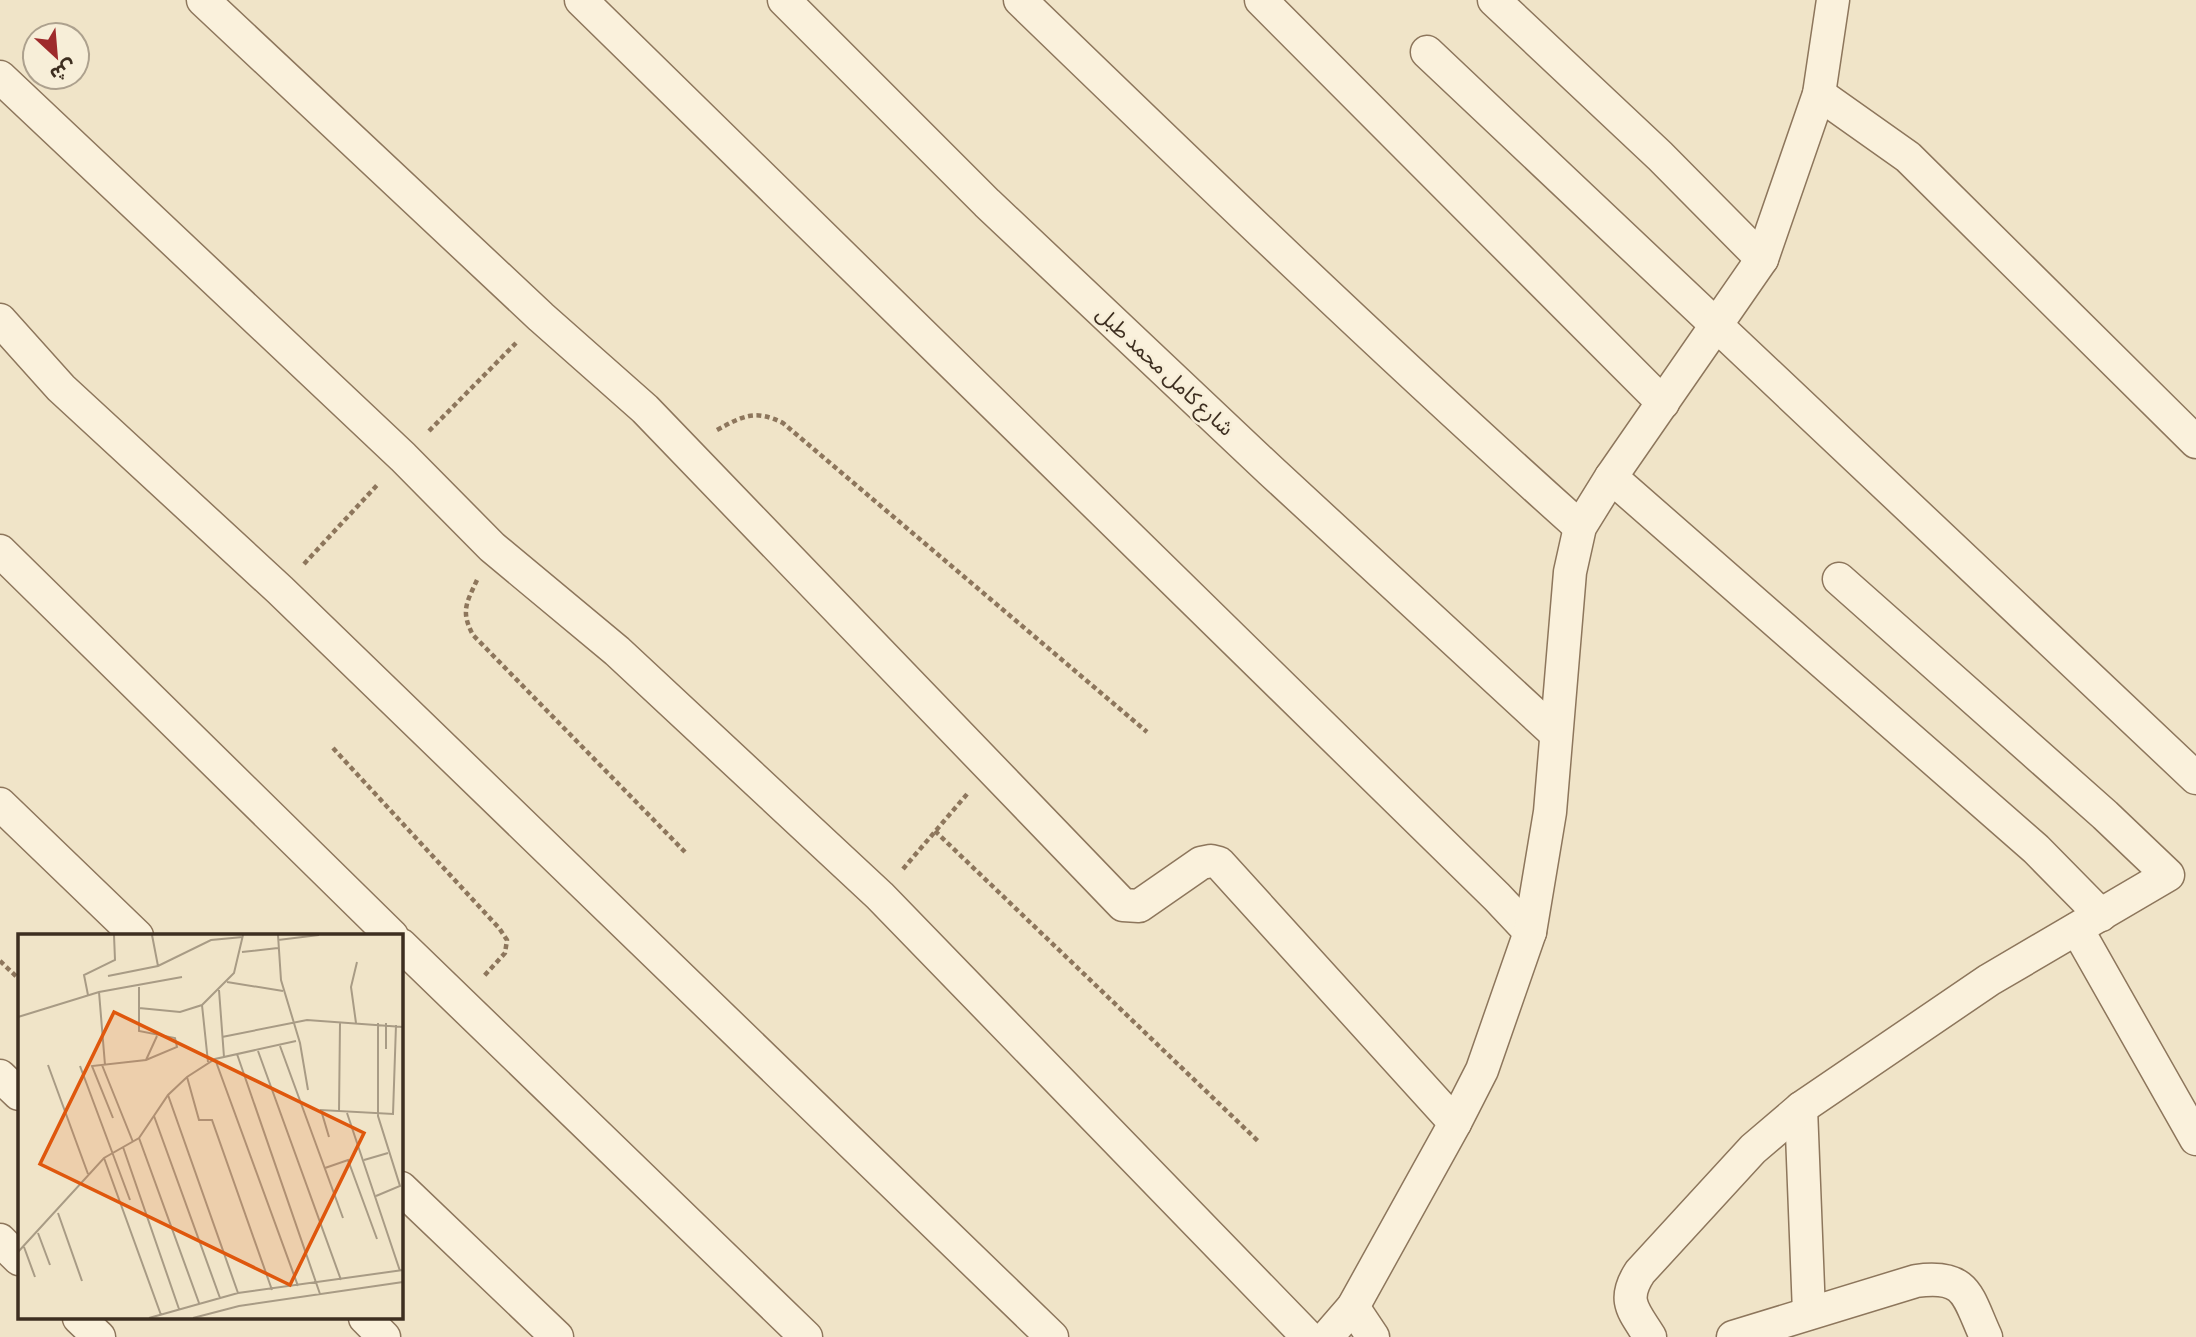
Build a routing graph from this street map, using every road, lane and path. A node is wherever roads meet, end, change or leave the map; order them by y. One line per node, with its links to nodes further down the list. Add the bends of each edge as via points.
1 (203, 0): 12 (street)
2 (581, 0): 35 (street)
3 (784, 0): 26 (street, شارع كامل محمد طبل, via 988,203)
4 (1020, 0): 20 (street, via 1436,398)
5 (1261, 0): 15 (street)
6 (1494, 0): 11 (street)
7 (1833, 0): 10 (street)
8 (1427, 52): 14 (street)
9 (0, 77): 18 (street)
10 (1819, 94): 11 (street); 16 (street, via 1908,157)
11 (1762, 259): 14 (street)
12 (541, 317): 17 (street); 18 (path)
13 (0, 320): 24 (street, via 61,388)
14 (1717, 327): 15 (street); 29 (street)
15 (1663, 403): 19 (street)
16 (2196, 442)
17 (683, 447): 25 (path, via 742,416 769,416 783,423); 28 (street)
18 (403, 457): 21 (street); 24 (path)
19 (1611, 477): 20 (street); 34 (street, via 2036,849)
20 (1580, 527): 26 (street, via 1570,572)
21 (492, 547): 32 (path, via 465,607 472,635); 33 (street, via 617,651)
22 (0, 551): 37 (street)
23 (1839, 579): 34 (street, via 2168,875)
24 (280, 590): 59 (street)
25 (1147, 732)
26 (1555, 733): 35 (street, via 1550,812)
27 (332, 748): 41 (path, via 507,940 505,953)
28 (992, 766): 31 (path); 45 (street, via 1123,905 1139,906 1201,863 1219,863)
29 (2196, 778)
30 (0, 804): 36 (street)
31 (935, 831): 33 (path); 47 (path)
32 (685, 852)
33 (880, 896): 60 (street)
34 (2089, 922): 44 (street, via 1989,980); 46 (street)
35 (1530, 932): 45 (street, via 1482,1070)
36 (135, 934)
37 (390, 934)
38 (402, 946): 41 (street)
39 (0, 961): 40 (path)
40 (18, 978)
41 (460, 1003): 58 (street)
42 (0, 1076): 43 (street)
43 (18, 1093)
44 (1801, 1108): 52 (street); 63 (street, via 1753,1149 1632,1284 1631,1306)
45 (1455, 1123): 51 (street)
46 (2196, 1139)
47 (1259, 1142)
48 (402, 1189): 57 (street)
49 (0, 1240): 50 (street)
50 (18, 1258)
51 (1353, 1307): 61 (street); 62 (street)
52 (1809, 1313): 64 (street); 65 (street, via 1916,1281 1941,1278 1965,1291)
53 (81, 1320): 55 (street)
54 (367, 1320): 56 (street)
55 (99, 1337)
56 (384, 1337)
57 (557, 1337)
58 (806, 1337)
59 (1052, 1337)
60 (1308, 1337)
61 (1327, 1337)
62 (1373, 1337)
63 (1650, 1337)
64 (1733, 1337)
65 (1986, 1337)

